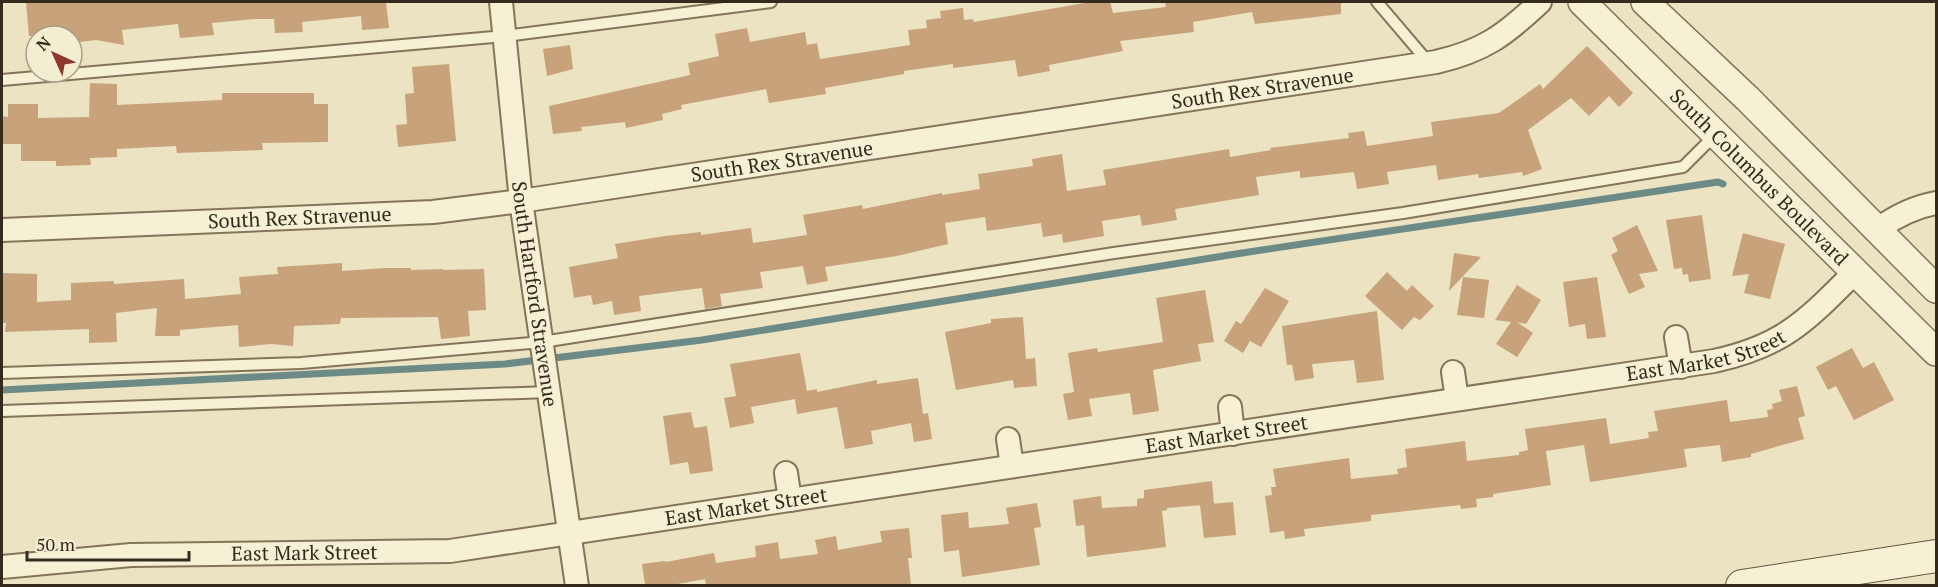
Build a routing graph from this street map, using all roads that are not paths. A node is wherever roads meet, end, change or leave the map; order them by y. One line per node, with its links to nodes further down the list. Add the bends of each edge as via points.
1 (501, 2): 7 (street, South Hartford Stravenue)
2 (771, 2): 7 (lane)
3 (1377, 2): 8 (lane)
4 (1540, 2): 8 (street, South Rex Stravenue, via 1497,39 1458,57)
5 (1582, 2): 10 (street, South Columbus Boulevard)
6 (1646, 2): 13 (street)
7 (505, 36): 9 (lane); 11 (street, South Hartford Stravenue)
8 (1429, 63): 11 (street, South Rex Stravenue)
9 (2, 80)
10 (1717, 134): 15 (street, South Columbus Boulevard); 18 (lane, via 1683,167 1403,213 1114,253)
11 (521, 201): 14 (street, South Rex Stravenue, via 434,212); 18 (street, South Hartford Stravenue)
12 (1936, 203): 13 (street, via 1901,214)
13 (1878, 229): 16 (street)
14 (2, 230)
15 (1856, 271): 19 (street, South Columbus Boulevard); 20 (street, East Market Street, via 1813,314 1781,338 1739,356)
16 (1936, 289)
17 (1676, 337): 20 (street)
18 (542, 342): 21 (lane, via 301,363); 23 (street, South Hartford Stravenue)
19 (1936, 352)
20 (1681, 367): 24 (street, East Market Street)
21 (2, 372)
22 (1453, 372): 24 (street)
23 (549, 392): 26 (lane); 32 (street, South Hartford Stravenue)
24 (1456, 399): 27 (street, East Market Street)
25 (1230, 407): 27 (street)
26 (2, 411)
27 (1233, 434): 29 (street, East Market Street)
28 (1008, 439): 29 (street)
29 (1012, 466): 31 (street, East Market Street)
30 (786, 473): 31 (street)
31 (790, 500): 32 (street, East Market Street)
32 (569, 532): 34 (street, East Mark Street, via 450,551 131,555); 35 (street, South Hartford Stravenue)
33 (1936, 556): 36 (main road)
34 (2, 567)
35 (577, 585)
36 (1742, 585)

